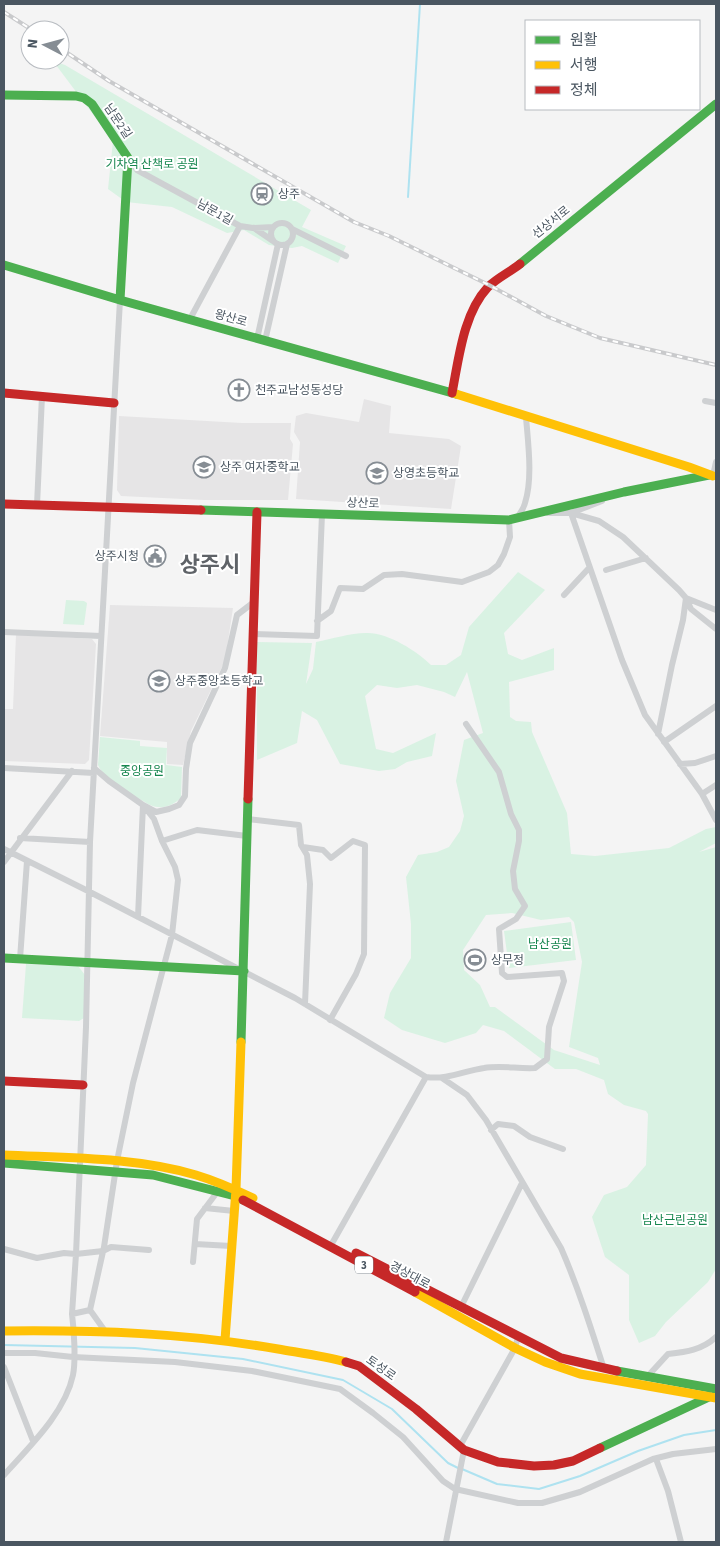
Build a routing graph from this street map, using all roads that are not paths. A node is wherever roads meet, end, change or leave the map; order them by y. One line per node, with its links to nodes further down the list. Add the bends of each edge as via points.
1 (4, 95): 3 (street, 남문2길, via 84,98 92,104)
2 (716, 104): 20 (street, 선상서로, via 521,263 489,285 472,313)
3 (128, 158): 4 (street, 남문1길); 5 (street, 남문2길)
4 (137, 170): 5 (street); 6 (street, 남문1길)
5 (127, 173): 16 (street, 남문2길)
6 (240, 226): 8 (street); 17 (street, 남문1길)
7 (274, 227): 8 (street); 9 (street, via 286,224); 12 (street, via 272,236)
8 (253, 228): 12 (street)
9 (292, 229): 10 (street); 11 (street)
10 (304, 235): 11 (street); 14 (street)
11 (292, 237): 13 (street)
12 (276, 243): 13 (street); 18 (street)
13 (286, 244): 18 (street)
14 (346, 256)
15 (4, 265): 16 (street, 왕산로)
16 (120, 300): 17 (street, 왕산로); 23 (street)
17 (190, 319): 18 (street, 왕산로)
18 (261, 340): 20 (street, 왕산로)
19 (4, 393): 21 (street)
20 (452, 393): 25 (street, 왕산로)
21 (42, 396): 23 (street); 30 (street)
22 (705, 401): 24 (street)
23 (114, 403): 31 (street)
24 (716, 403)
25 (526, 417): 27 (street, 왕산로); 36 (street, via 528,485 525,504)
26 (716, 462): 27 (street)
27 (715, 477): 28 (street, 상산로, via 707,475)
28 (624, 492): 33 (street); 35 (street, 상산로)
29 (4, 504): 30 (street, 상산로)
30 (37, 505): 31 (street, 상산로)
31 (109, 508): 32 (street, 상산로); 48 (street)
32 (257, 512): 34 (street, 상산로); 42 (street)
33 (571, 513): 35 (street); 37 (street, via 599,521); 38 (street)
34 (322, 514): 36 (street, 상산로); 44 (street)
35 (537, 514): 36 (street, 상산로)
36 (513, 518): 44 (street, via 504,554 489,572 462,582 402,574 384,575 363,589 340,588 331,611)
37 (646, 558): 39 (street); 41 (street)
38 (589, 568): 40 (street); 51 (street, via 622,660 645,715)
39 (606, 570)
40 (564, 596)
41 (686, 598): 43 (street); 45 (street, via 691,609); 51 (street)
42 (254, 602): 47 (street); 60 (street, via 236,615 225,668 190,743 185,796 179,805 169,810 156,812)
43 (716, 610)
44 (318, 621): 47 (street, via 317,636)
45 (716, 629)
46 (4, 632): 48 (street)
47 (253, 634): 61 (street)
48 (101, 636): 56 (street)
49 (716, 706): 52 (street)
50 (466, 724): 82 (street, via 498,772 510,814 519,830 514,880 515,889 525,906 516,919 499,929 502,973 508,977 562,973 564,981 549,1027 547,1059 540,1066 498,1066)
51 (658, 734): 52 (street)
52 (664, 742): 54 (street)
53 (716, 756): 54 (street)
54 (680, 764): 59 (street)
55 (4, 768): 57 (street)
56 (94, 770): 57 (street); 60 (street); 66 (street)
57 (72, 771): 64 (street)
58 (716, 785): 59 (street)
59 (702, 794): 62 (street)
60 (143, 805): 65 (street, via 154,819); 72 (street)
61 (248, 819): 63 (street); 67 (street, via 299,824)
62 (716, 820)
63 (247, 836): 65 (street, via 197,830); 78 (street)
64 (20, 838): 66 (street); 68 (street)
65 (162, 841): 73 (street, via 178,880)
66 (90, 842): 71 (street)
67 (303, 847): 79 (street, via 310,884); 80 (street, via 323,850 332,858 353,841 365,846 364,954)
68 (7, 851): 69 (street); 70 (street)
69 (27, 861): 71 (street); 75 (street)
70 (4, 862)
71 (88, 891): 72 (street); 76 (street)
72 (138, 917): 73 (street)
73 (172, 935): 77 (street); 78 (street)
74 (4, 958): 75 (street)
75 (20, 959): 76 (street)
76 (88, 962): 77 (street); 84 (street)
77 (165, 966): 78 (street); 88 (street, via 133,1083)
78 (244, 971): 79 (street); 94 (street)
79 (305, 1004): 80 (street)
80 (330, 1020): 81 (street)
81 (426, 1077): 82 (street); 98 (street)
82 (442, 1078): 85 (street, via 467,1095)
83 (4, 1081): 84 (street)
84 (83, 1085): 90 (street)
85 (491, 1130): 86 (street, via 498,1124 514,1126 530,1138); 92 (street)
86 (564, 1149)
87 (4, 1155): 90 (street, 경상대로 / 3)
88 (117, 1161): 90 (street, 경상대로 / 3); 91 (street); 94 (street, 경상대로 / 3, via 220,1182)
89 (4, 1163): 90 (street, 경상대로 / 3)
90 (79, 1164): 91 (street, 경상대로 / 3); 103 (street)
91 (116, 1171): 93 (street, 경상대로 / 3); 102 (street)
92 (522, 1183): 105 (street); 118 (street, via 570,1269)
93 (218, 1191): 94 (street, 경상대로 / 3); 95 (street)
94 (235, 1192): 96 (street); 98 (street, 경상대로 / 3)
95 (206, 1208): 96 (street); 97 (street, via 197,1219)
96 (234, 1211): 99 (street)
97 (195, 1244): 99 (street); 104 (street)
98 (332, 1244): 105 (street, 경상대로 / 3); 114 (street, 경상대로 / 3)
99 (231, 1246): 113 (street)
100 (4, 1249): 103 (street, via 37,1258)
101 (149, 1250): 102 (street, via 111,1247)
102 (103, 1251): 103 (street); 106 (street)
103 (76, 1254): 107 (street)
104 (193, 1262)
105 (461, 1307): 111 (street, 경상대로 / 3)
106 (90, 1310): 107 (street); 109 (street)
107 (72, 1314): 110 (street)
108 (4, 1330): 110 (street, 토성로)
109 (105, 1331): 110 (street, 토성로); 113 (street, 토성로)
110 (74, 1332): 116 (street)
111 (518, 1337): 114 (street); 118 (street, 경상대로 / 3, via 571,1362)
112 (716, 1337): 119 (street, via 690,1352 668,1354)
113 (225, 1340): 123 (street, 토성로, via 359,1366 416,1408)
114 (515, 1348): 121 (street, 경상대로 / 3, via 580,1374); 123 (street)
115 (4, 1353): 116 (street)
116 (74, 1357): 122 (street, via 68,1392 55,1416); 127 (street, via 185,1363 252,1371 340,1389 403,1437 443,1481)
117 (4, 1367): 122 (street)
118 (604, 1369): 119 (street, 경상대로 / 3)
119 (647, 1377): 120 (street, 경상대로 / 3)
120 (716, 1389)
121 (713, 1397): 123 (street, 토성로, via 573,1461 554,1465 498,1462)
122 (33, 1441): 126 (street)
123 (462, 1448): 127 (street)
124 (716, 1449): 125 (street)
125 (656, 1459): 127 (street, via 580,1492 542,1503 518,1503); 129 (street)
126 (4, 1475)
127 (456, 1489): 128 (street)
128 (446, 1542)
129 (681, 1542)

